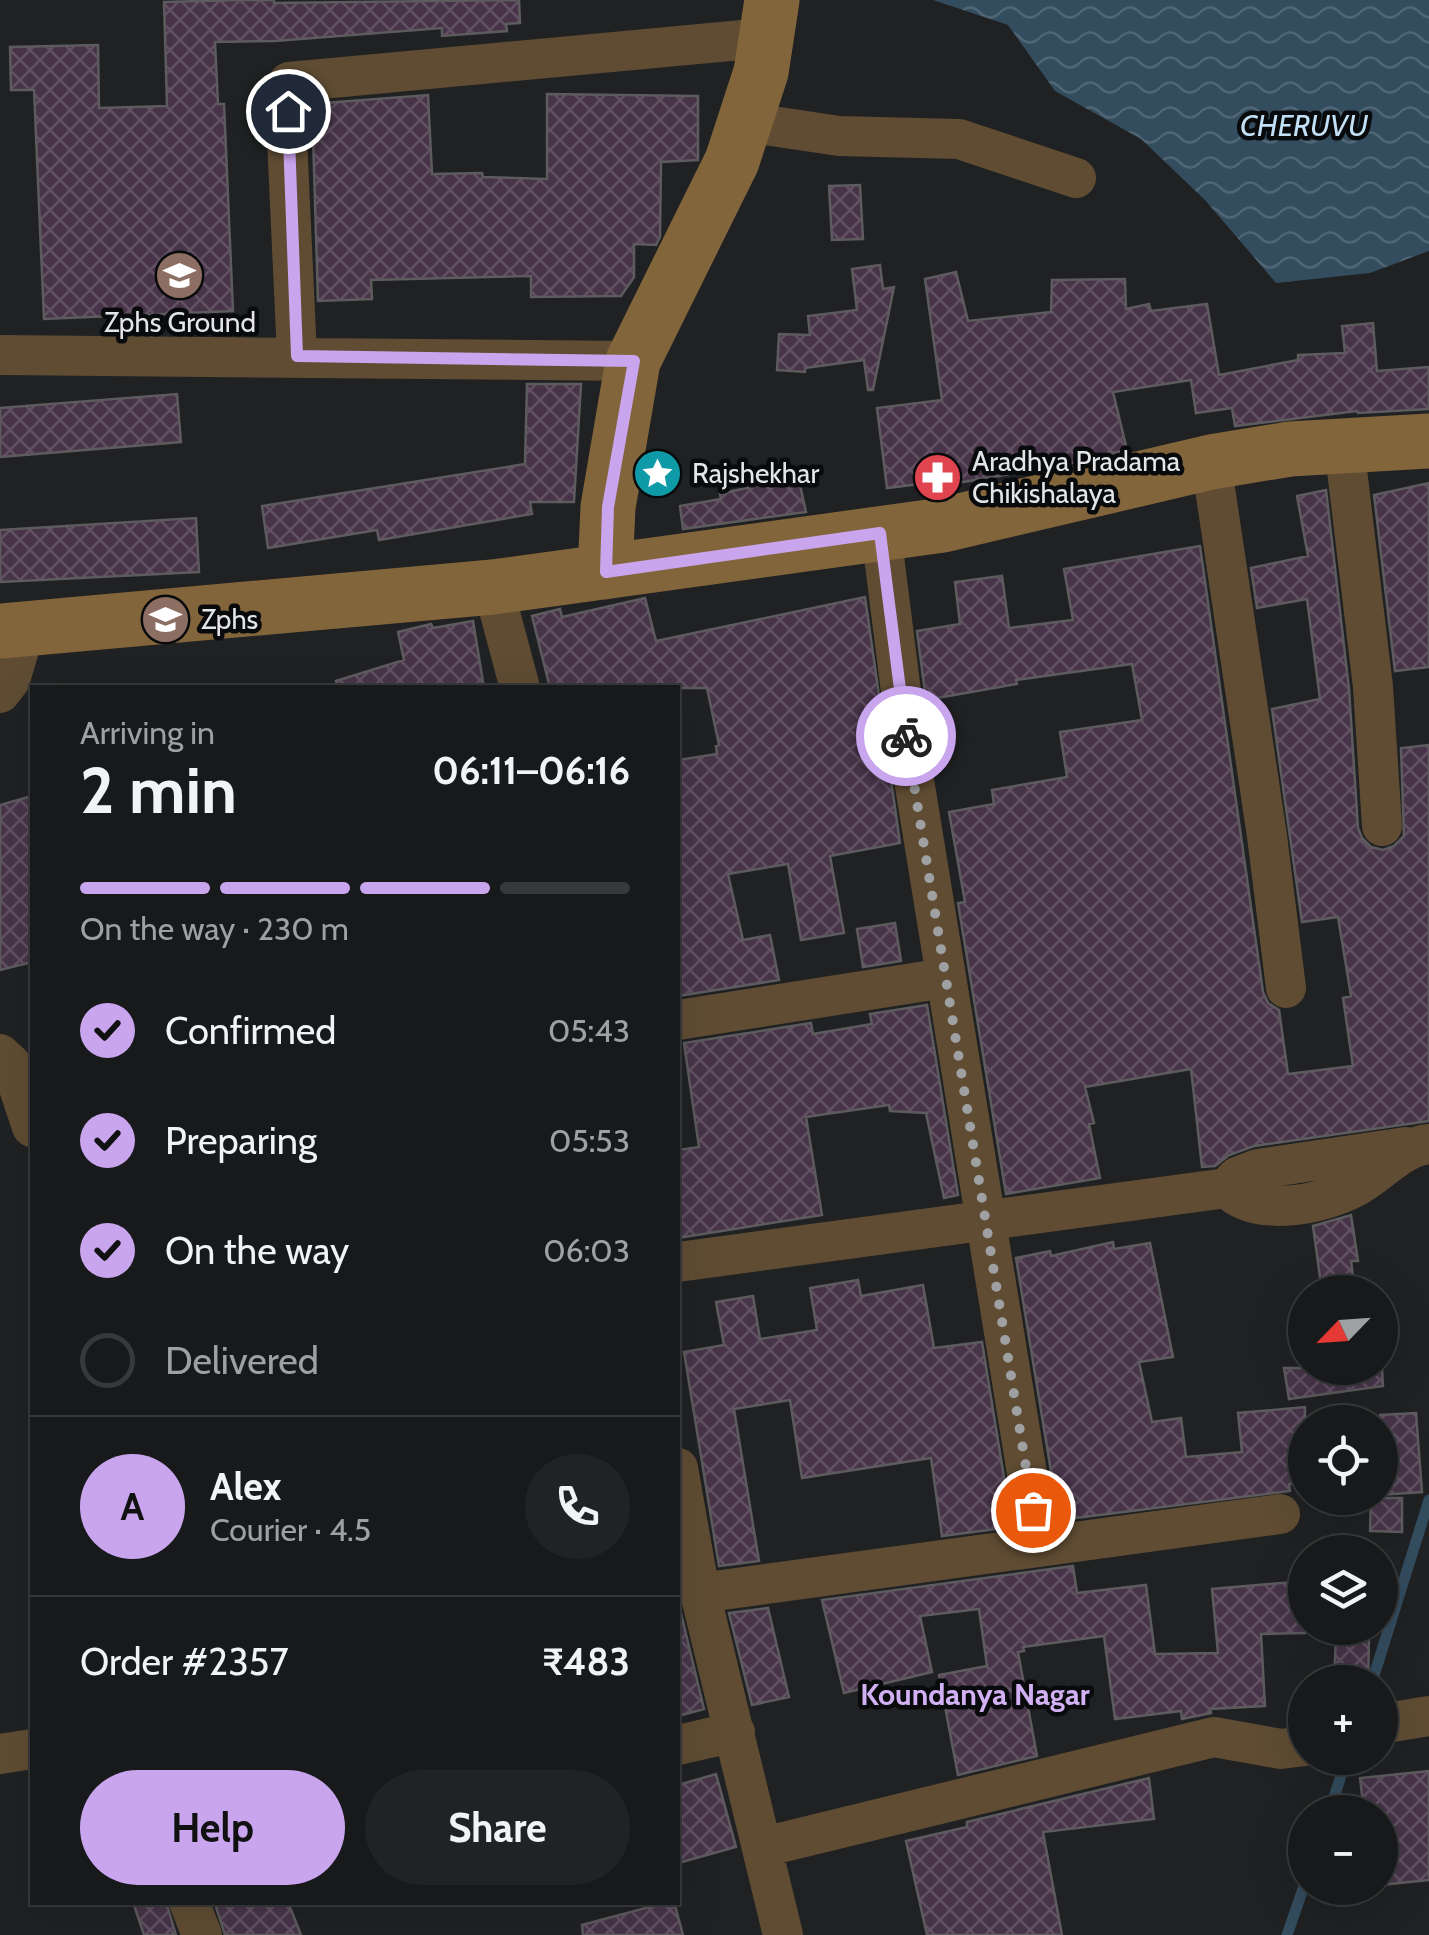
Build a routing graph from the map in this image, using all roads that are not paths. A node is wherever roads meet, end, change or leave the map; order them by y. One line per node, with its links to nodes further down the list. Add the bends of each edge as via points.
1 (768, 19): 2 (main road); 5 (street, via 289,82)
2 (745, 122): 3 (street, via 840,136 959,140); 6 (main road)
3 (1076, 178)
4 (0, 355): 5 (street)
5 (297, 356): 6 (street)
6 (634, 361): 11 (main road, via 608,507)
7 (1429, 440): 8 (main road)
8 (1344, 445): 9 (main road); 16 (street)
9 (1211, 462): 10 (main road, via 944,525); 18 (street)
10 (880, 533): 11 (main road); 17 (street)
11 (606, 572): 12 (main road)
12 (493, 587): 13 (main road); 14 (street)
13 (13, 630): 15 (street, via 10,680)
14 (519, 685)
15 (0, 693)
16 (1382, 826)
17 (945, 978): 19 (street); 23 (street)
18 (1286, 988)
19 (680, 1020)
20 (0, 1054): 21 (street, via 11,1064)
21 (30, 1120)
22 (1422, 1144): 23 (street, via 1323,1200 1269,1206 1227,1188)
23 (986, 1218): 24 (street); 27 (street)
24 (680, 1262)
25 (680, 1479): 28 (street)
26 (1280, 1514): 27 (street)
27 (1039, 1547): 28 (street)
28 (700, 1593): 31 (street)
29 (1429, 1716): 30 (street)
30 (1398, 1721)
31 (735, 1732): 32 (street); 36 (street)
32 (680, 1744)
33 (1288, 1748): 36 (street, via 1214,1737)
34 (30, 1749): 35 (street)
35 (0, 1754)
36 (763, 1847): 39 (street)
37 (191, 1905): 38 (street)
38 (202, 1935)
39 (783, 1935)

